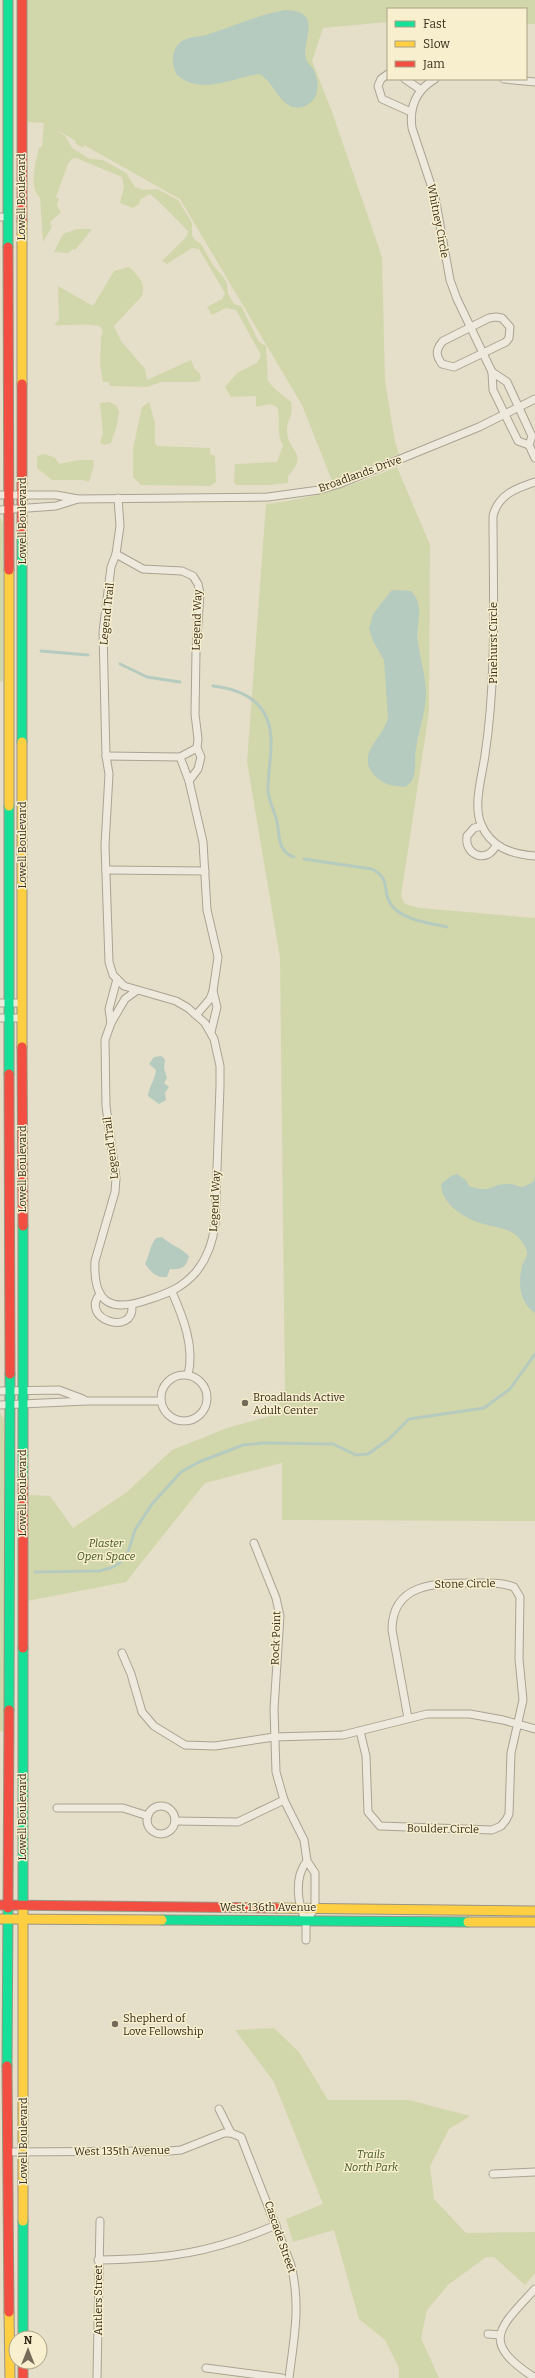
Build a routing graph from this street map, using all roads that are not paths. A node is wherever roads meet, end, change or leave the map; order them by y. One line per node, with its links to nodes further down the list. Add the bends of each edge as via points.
1 (8, 0): 10 (main road, Lowell Boulevard)
2 (22, 0): 22 (main road, Lowell Boulevard)
3 (387, 75): 9 (street, via 381,79 378,86 382,99)
4 (406, 80): 8 (street)
5 (434, 80): 8 (street, Whitney Circle)
6 (514, 80): 7 (street)
7 (535, 82)
8 (421, 90): 9 (street, Whitney Circle, via 415,98)
9 (411, 112): 12 (street, Whitney Circle, via 412,128 435,196 450,280)
10 (4, 217): 11 (main road, Lowell Boulevard)
11 (4, 232): 21 (main road, Lowell Boulevard)
12 (471, 328): 13 (street, Whitney Circle); 13 (street, via 496,317 502,318 510,327 506,342); 13 (street, via 443,341 438,347 438,359 442,364 454,368)
13 (484, 354): 14 (street, Whitney Circle)
14 (492, 372): 16 (street, Whitney Circle, via 507,382); 17 (street, Whitney Circle, via 493,390)
15 (535, 399): 16 (street, Broadlands Drive)
16 (519, 409): 17 (street, Broadlands Drive); 18 (street, via 532,436)
17 (506, 415): 18 (street, via 518,441); 23 (street, Broadlands Drive, via 319,490 268,497)
18 (529, 445): 19 (street)
19 (535, 458)
20 (535, 482): 32 (street, Pinehurst Circle, via 506,495 496,506 493,516 492,694 478,800)
21 (4, 495): 22 (street, Broadlands Drive); 26 (main road, Lowell Boulevard)
22 (21, 495): 24 (street, Broadlands Drive, via 56,495); 25 (main road, Lowell Boulevard)
23 (118, 498): 24 (street, Broadlands Drive); 27 (street, Legend Trail, via 120,526)
24 (78, 499): 25 (street, Broadlands Drive, via 56,506)
25 (22, 507): 26 (street, Broadlands Drive); 41 (main road, Lowell Boulevard)
26 (4, 509): 40 (main road, Lowell Boulevard)
27 (116, 554): 28 (street, Legend Way, via 142,569 182,571 193,576 198,584 200,594 194,714); 29 (street, Legend Trail, via 111,567 103,632)
28 (197, 748): 30 (street); 31 (street, Legend Way, via 201,756 198,769)
29 (106, 756): 30 (street); 35 (street, Legend Trail, via 109,774 104,845)
30 (180, 757): 31 (street)
31 (189, 781): 36 (street, via 203,842)
32 (482, 826): 33 (street, Pinehurst Circle); 33 (street, via 474,828 468,836 466,841 470,850 473,854 483,856 490,854)
33 (496, 845): 34 (street, Pinehurst Circle, via 514,854)
34 (535, 856)
35 (106, 870): 36 (street); 37 (street, Legend Trail, via 107,949 113,975)
36 (205, 871): 39 (street, via 206,910 218,957)
37 (117, 979): 38 (street, via 124,986); 45 (street, Legend Trail, via 109,1009)
38 (136, 991): 42 (street, Legend Way, via 176,1001); 45 (street, Legend Trail, via 125,999)
39 (213, 991): 42 (street, via 210,999); 46 (street, via 217,1007)
40 (4, 1003): 41 (street); 43 (main road, Lowell Boulevard)
41 (22, 1003): 44 (main road, Lowell Boulevard)
42 (197, 1014): 46 (street, Legend Way)
43 (4, 1018): 44 (street); 51 (main road, Lowell Boulevard)
44 (22, 1018): 52 (main road, Lowell Boulevard)
45 (111, 1022): 48 (street, Legend Trail, via 105,1040 106,1106 116,1178 115,1192 95,1261 96,1284)
46 (211, 1032): 47 (street, Legend Way, via 218,1051 220,1086 213,1239 206,1257 196,1271)
47 (172, 1292): 49 (street); 50 (street, via 187,1334)
48 (100, 1294): 49 (street, via 110,1303); 49 (street, Legend Trail, via 96,1310 103,1320 110,1323 116,1324 126,1319 132,1311)
49 (132, 1306)
50 (188, 1375): 54 (street, via 174,1377 168,1381 163,1387); 54 (street, via 205,1387 208,1401 202,1414 190,1421 174,1420 167,1415)
51 (5, 1391): 52 (street); 56 (main road, Lowell Boulevard)
52 (22, 1391): 53 (street, via 59,1390); 55 (main road, Lowell Boulevard)
53 (87, 1401): 54 (street); 55 (street)
54 (161, 1401)
55 (22, 1404): 56 (street); 70 (main road, Lowell Boulevard)
56 (5, 1405): 69 (main road, Lowell Boulevard)
57 (254, 1543): 63 (street, Rock Point, via 276,1598 280,1616 275,1665)
58 (122, 1654): 63 (street, via 142,1712 168,1737 185,1745 201,1747)
59 (408, 1718): 60 (street, via 447,1713 470,1714); 60 (street, Stone Circle, via 392,1630 392,1618 396,1608 405,1598 425,1585 500,1583 514,1587 520,1597 518,1658 523,1700); 62 (street)
60 (518, 1724): 61 (street); 62 (street, Boulder Circle, via 511,1753 509,1814 501,1826 492,1830 380,1826 368,1812 366,1756)
61 (535, 1729)
62 (360, 1731): 63 (street, via 322,1737)
63 (274, 1737): 64 (street, via 276,1772)
64 (284, 1800): 67 (street, via 238,1822); 68 (street, via 304,1840)
65 (57, 1808): 66 (street, via 123,1808)
66 (148, 1816): 67 (street, via 153,1809 161,1807 172,1813); 67 (street, via 150,1828 157,1833 169,1832)
67 (175, 1821)
68 (307, 1861): 71 (street, via 300,1871); 72 (street, via 315,1873)
69 (4, 1905): 70 (main road, West 136th Avenue); 74 (main road, Lowell Boulevard)
70 (22, 1906): 71 (main road, West 136th Avenue); 75 (main road, Lowell Boulevard)
71 (299, 1908): 72 (main road, West 136th Avenue); 76 (street)
72 (315, 1908): 73 (main road, West 136th Avenue); 76 (street)
73 (535, 1911)
74 (4, 1919): 75 (main road, West 136th Avenue); 81 (main road, Lowell Boulevard)
75 (23, 1919): 76 (main road, West 136th Avenue); 82 (main road, Lowell Boulevard)
76 (306, 1921): 77 (main road, West 136th Avenue); 78 (street)
77 (535, 1922)
78 (306, 1940)
79 (219, 2109): 80 (street, Cascade Street)
80 (231, 2133): 82 (street, West 135th Avenue, via 224,2133 181,2150); 86 (street, Cascade Street, via 241,2137)
81 (8, 2152): 82 (street, West 135th Avenue); 93 (main road, Lowell Boulevard)
82 (23, 2152): 89 (main road, Lowell Boulevard)
83 (535, 2172): 84 (street)
84 (493, 2174)
85 (100, 2222): 87 (street, Antlers Street)
86 (276, 2225): 87 (street, via 237,2241 177,2256); 96 (street, Cascade Street, via 291,2264 297,2294 298,2312)
87 (98, 2260): 94 (street, Antlers Street)
88 (535, 2289): 91 (street, via 505,2322)
89 (23, 2330)
90 (488, 2334): 91 (street)
91 (500, 2335): 97 (street, via 503,2351 510,2360)
92 (206, 2368): 95 (street)
93 (10, 2378)
94 (97, 2378)
95 (282, 2378)
96 (289, 2378)
97 (535, 2378)

